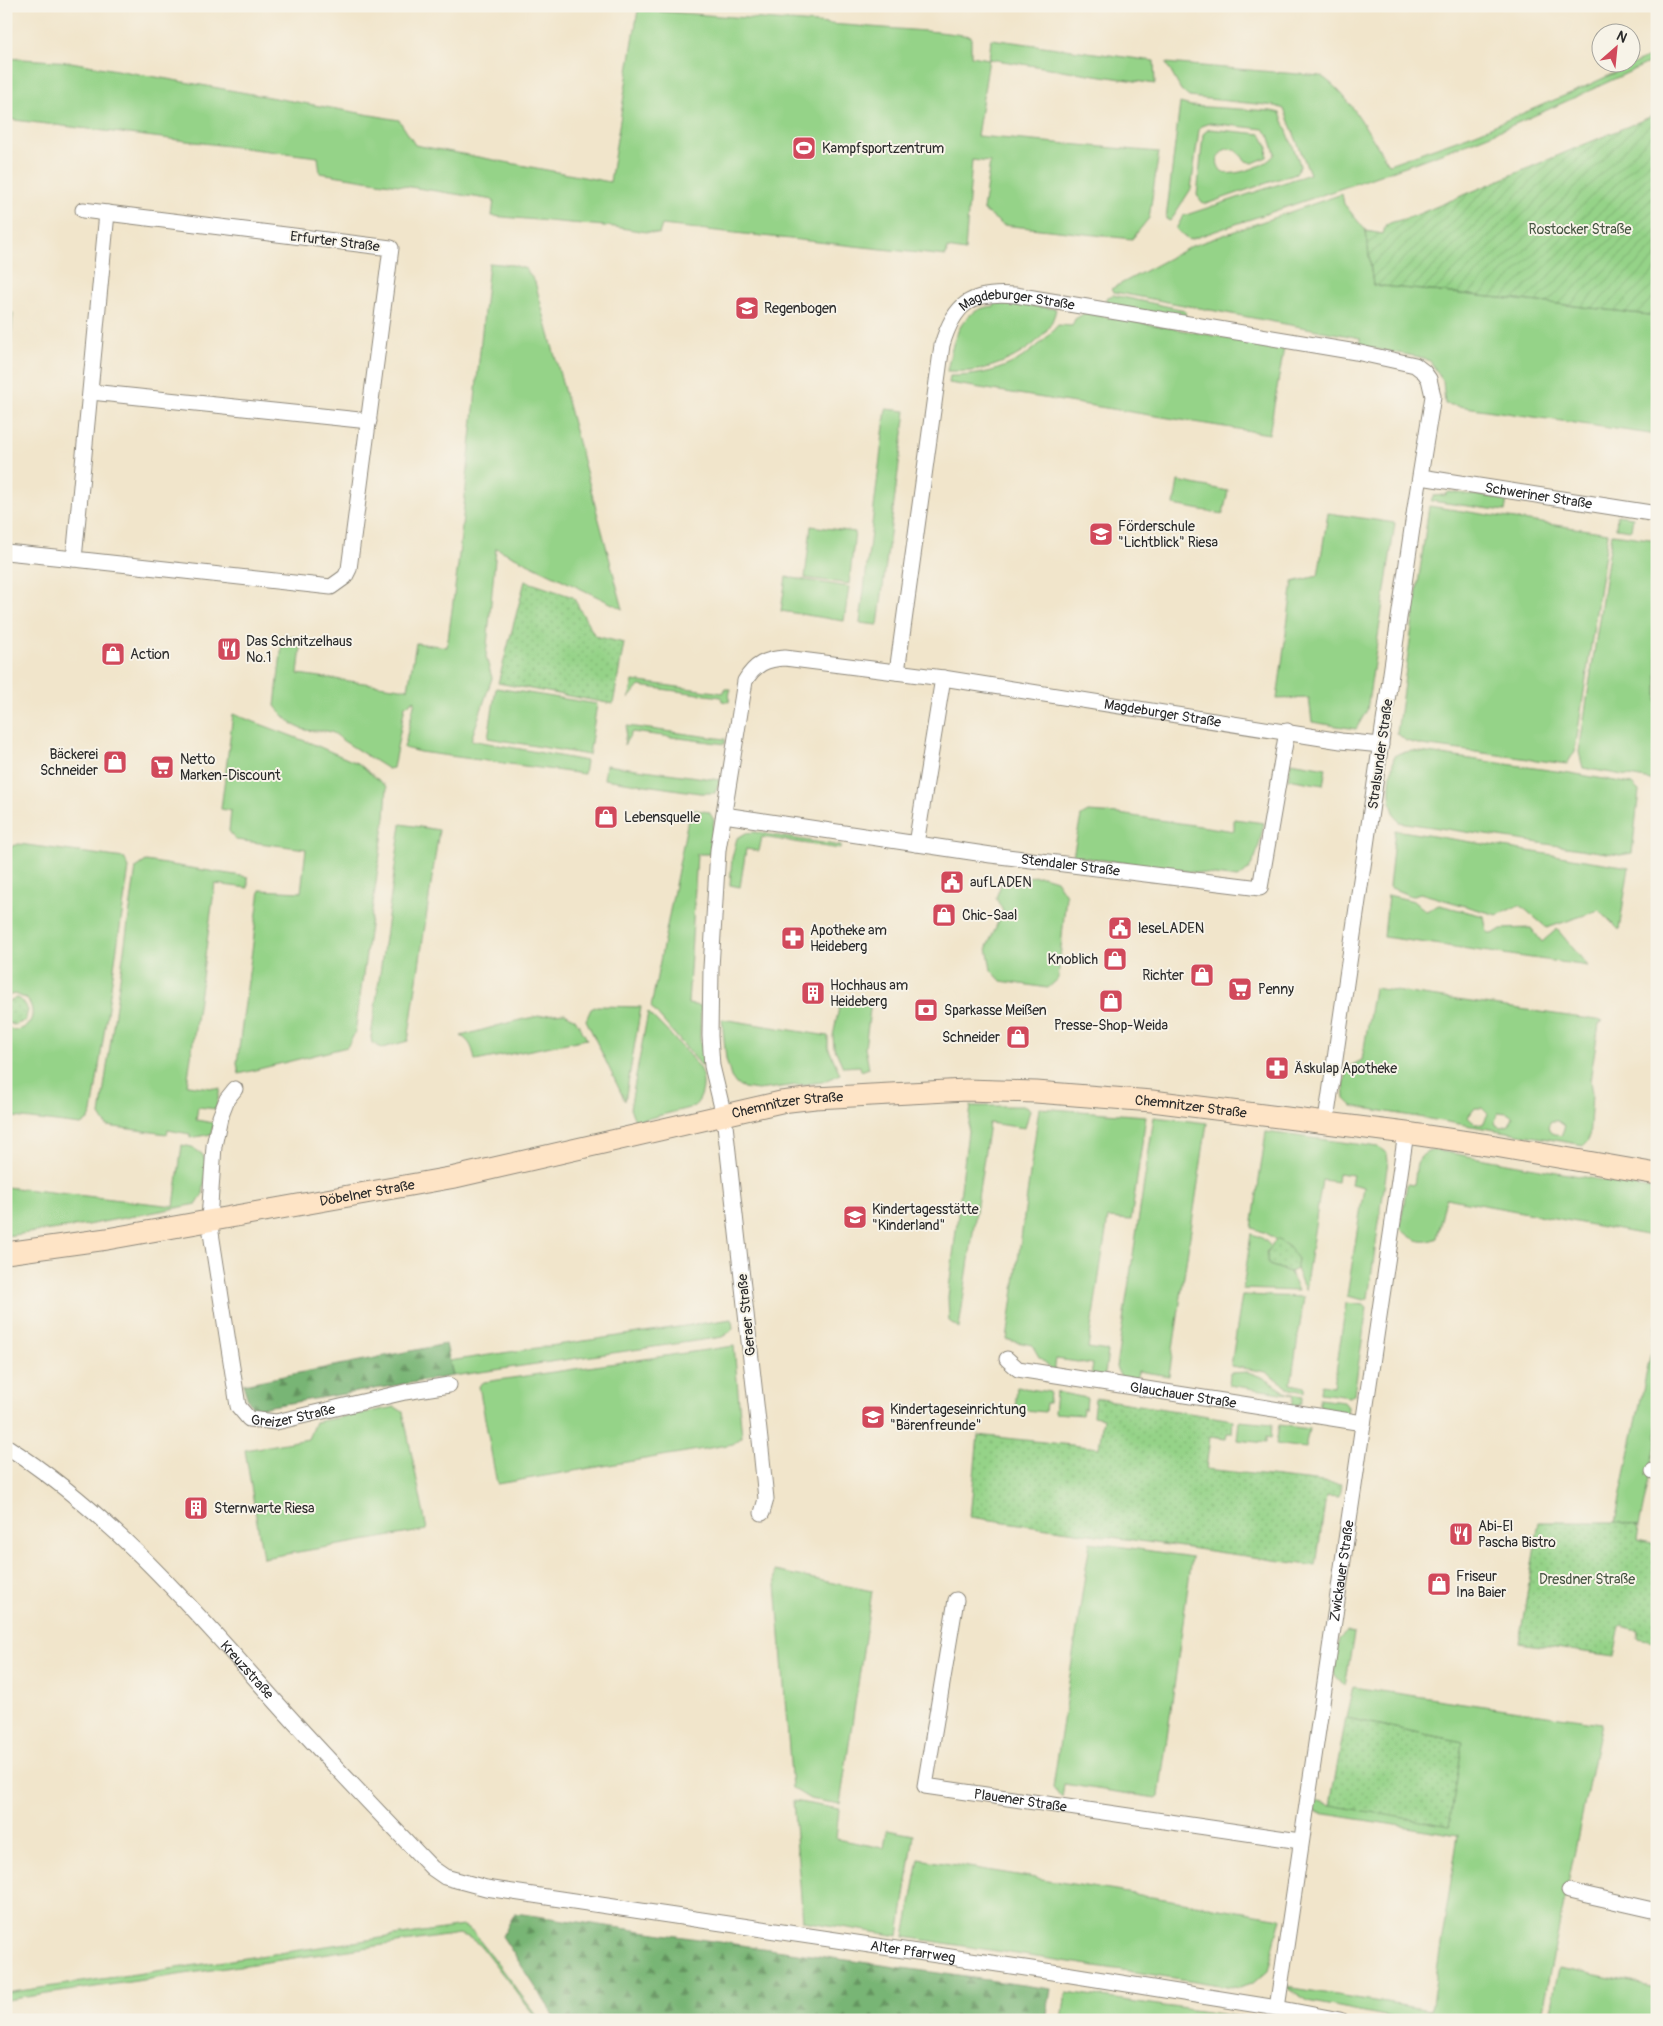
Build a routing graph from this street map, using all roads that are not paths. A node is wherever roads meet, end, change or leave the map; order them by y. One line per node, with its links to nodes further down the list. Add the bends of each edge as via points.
1 (83, 210): 2 (street, Erfurter Straße)
2 (107, 213): 4 (street); 5 (street, Erfurter Straße, via 390,248)
3 (1432, 387): 6 (street, Stralsunder Straße, via 1433,406); 10 (street, Magdeburger Straße, via 1424,372 1415,365 1356,352 1015,295 977,296 956,312 942,345)
4 (91, 392): 5 (street); 9 (street)
5 (370, 421): 9 (street, Erfurter Straße, via 349,569 345,577 331,587)
6 (1421, 477): 7 (street, Schweriner Straße); 13 (street, Stralsunder Straße)
7 (1657, 514)
8 (6, 552): 9 (street, Erfurter Straße)
9 (74, 559)
10 (897, 672): 11 (street, Magdeburger Straße); 14 (street, Magdeburger Straße, via 785,658 771,659 752,670 745,681)
11 (943, 678): 12 (street, Magdeburger Straße); 15 (street)
12 (1287, 731): 13 (street, Magdeburger Straße); 15 (street, Stendaler Straße, via 1260,888)
13 (1381, 745): 18 (street, Stralsunder Straße)
14 (725, 810): 15 (street, Stendaler Straße); 17 (street, via 716,878 709,1002 712,1066)
15 (916, 844)
16 (235, 1089): 21 (street, Greizer Straße, via 226,1099 216,1136)
17 (724, 1116): 18 (street, Chemnitzer Straße, via 781,1102 815,1098 966,1090 1152,1101); 21 (street, Döbelner Straße, via 455,1177); 27 (street, Geraer Straße, via 766,1500)
18 (1326, 1121): 19 (street, Chemnitzer Straße)
19 (1406, 1133): 20 (street, Chemnitzer Straße); 25 (street, Zwickauer Straße)
20 (1657, 1174)
21 (209, 1220): 22 (street, Döbelner Straße, via 72,1245); 24 (street, Greizer Straße, via 238,1406 249,1419 276,1422)
22 (6, 1253)
23 (1007, 1360): 25 (street, Glauchauer Straße, via 1018,1369)
24 (449, 1385)
25 (1363, 1423): 29 (street, Zwickauer Straße)
26 (6, 1446): 30 (street, Kreuzstraße, via 61,1485 126,1541 432,1868 445,1877)
27 (762, 1513)
28 (956, 1600): 29 (street, Plauener Straße, via 925,1786)
29 (1300, 1841): 33 (street, Zwickauer Straße)
30 (486, 1888): 33 (street, Alter Pfarrweg)
31 (1569, 1891): 32 (street)
32 (1657, 1911)
33 (1277, 2008): 34 (street, Alter Pfarrweg)
34 (1340, 2020)

